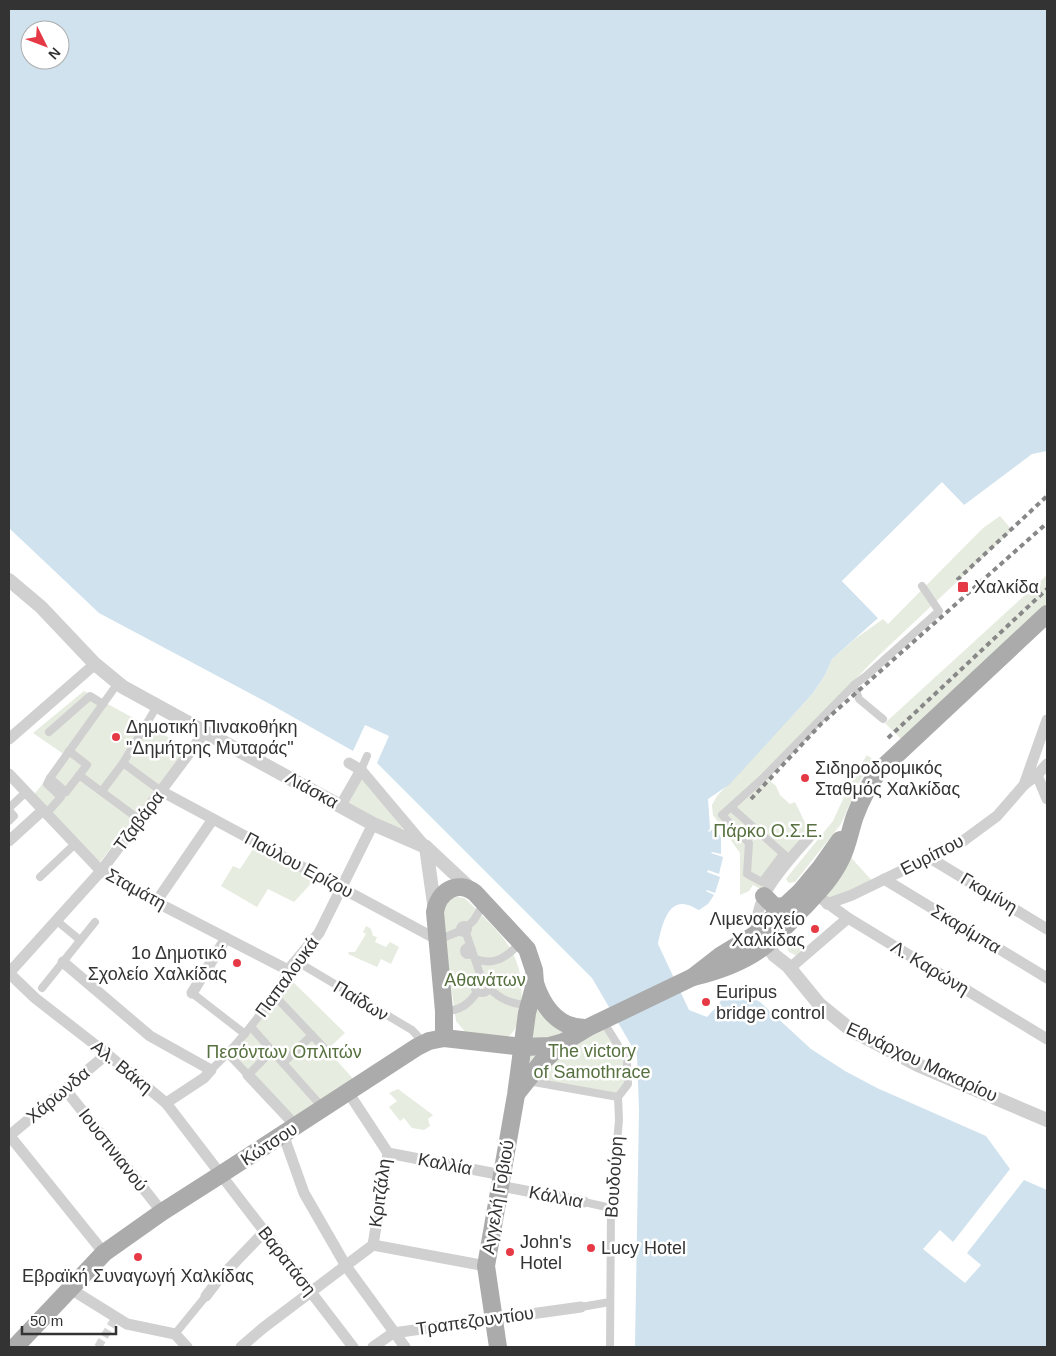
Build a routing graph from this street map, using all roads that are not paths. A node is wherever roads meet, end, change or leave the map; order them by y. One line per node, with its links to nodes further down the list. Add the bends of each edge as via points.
1 (9, 580): 4 (street, Λιάσκα, via 41,607)
2 (922, 586): 6 (street, via 940,611)
3 (1047, 614): 35 (main road, via 878,772)
4 (95, 664): 5 (street, Λιάσκα); 13 (street)
5 (118, 683): 7 (street); 8 (street, Λιάσκα)
6 (854, 685): 9 (street, via 858,699); 31 (street)
7 (103, 704): 11 (street, via 90,696); 14 (street)
8 (157, 706): 12 (street, Λιάσκα); 16 (street)
9 (883, 719)
10 (1047, 720): 24 (street)
11 (49, 732)
12 (205, 732): 26 (street, Τζαβάρα); 30 (street, Λιάσκα, via 220,736)
13 (9, 739)
14 (69, 752): 21 (street, via 87,765); 23 (street)
15 (367, 756): 19 (street)
16 (123, 763): 26 (street); 27 (street)
17 (349, 763): 19 (street)
18 (1047, 764): 22 (street)
19 (361, 770): 30 (street); 42 (street)
20 (9, 774): 25 (street, Σταμάτη)
21 (79, 775): 23 (street, via 66,792); 27 (street)
22 (1037, 775): 24 (street); 28 (street)
23 (50, 778): 33 (street, via 47,784 61,797)
24 (1024, 785): 44 (street, Ευρίπου, via 986,826)
25 (24, 791): 29 (street); 32 (street); 33 (street, Σταμάτη)
26 (161, 791): 34 (street, Παύλου Ερίζου); 36 (street, Τζαβάρα)
27 (102, 792): 36 (street)
28 (1047, 799)
29 (9, 802)
30 (341, 805): 38 (street, Λιάσκα)
31 (732, 808): 43 (street); 43 (street, via 722,815 750,843 747,874 762,882)
32 (9, 809): 37 (street, via 14,816)
33 (45, 812): 40 (street); 41 (street, Σταμάτη)
34 (213, 819): 48 (street, Παύλου Ερίζου); 52 (street)
35 (854, 819): 51 (main road, via 840,862); 53 (main road, via 821,867)
36 (140, 820): 45 (street, Τζαβάρα)
37 (9, 821)
38 (373, 824): 42 (street, Λιάσκα); 48 (street, Παπαλουκά)
39 (810, 835): 43 (street)
40 (10, 838)
41 (75, 844): 45 (street, Σταμάτη); 46 (street)
42 (426, 847): 50 (street, Λιάσκα); 54 (street)
43 (787, 857): 49 (street)
44 (930, 858): 47 (street, Ευρίπου); 58 (street, Γκομίνη)
45 (102, 871): 52 (street, Σταμάτη); 56 (street, Τζαβάρα)
46 (40, 877)
47 (884, 879): 51 (street, Ευρίπου, via 852,895); 71 (street, Σκαρίμπα)
48 (341, 888): 63 (street, Παύλου Ερίζου); 67 (street, Παπαλουκά, via 319,933)
49 (764, 896): 53 (main road, via 775,907); 60 (street, via 757,918)
50 (479, 898): 54 (main road, via 464,887 449,889 438,900); 59 (street, via 474,920); 64 (main road, Λιάσκα)
51 (821, 899): 55 (street, Λ. Καρώνη); 60 (main road)
52 (156, 902): 61 (street, Σταμάτη)
53 (785, 906): 60 (main road)
54 (435, 912): 63 (main road)
55 (848, 918): 68 (street); 84 (street, Λ. Καρώνη)
56 (57, 921): 62 (street); 69 (street, Τζαβάρα)
57 (95, 922): 62 (street)
58 (1047, 929)
59 (464, 930): 63 (street); 65 (street)
60 (766, 937): 68 (street, Εθνάρχου Μακαρίου, via 774,954); 80 (main road, via 743,943 692,978)
61 (226, 938): 67 (street, Σταμάτη); 76 (street)
62 (80, 940): 66 (street)
63 (438, 940): 79 (main road)
64 (521, 942): 65 (street, via 503,959 484,962); 72 (main road, Λιάσκα, via 530,956)
65 (475, 959): 70 (street)
66 (63, 962): 73 (street); 94 (street, via 150,1036)
67 (292, 965): 77 (street, Παπαλουκά); 87 (street, Παίδων, via 412,1030)
68 (789, 967): 102 (street, Εθνάρχου Μακαρίου, via 828,1014 862,1038)
69 (9, 973): 91 (street, Αλ. Βάκη, via 35,998)
70 (481, 977): 74 (street, via 487,979); 75 (street, via 474,984)
71 (1047, 978)
72 (535, 983): 78 (main road, Λιάσκα); 82 (main road, via 547,1008)
73 (42, 988)
74 (489, 988): 75 (street, via 485,992); 78 (street, via 506,1002)
75 (477, 992): 79 (street, via 462,1007)
76 (192, 993): 83 (street)
77 (274, 995): 81 (street, Παπαλουκά); 85 (street)
78 (529, 1005): 88 (main road, Λιάσκα)
79 (444, 1011): 86 (main road)
80 (606, 1020): 82 (main road); 99 (street, Βουδούρη, via 626,1059 628,1084)
81 (251, 1027): 83 (street, Παπαλουκά); 90 (street)
82 (575, 1033): 88 (main road, Κώτσου, via 550,1046); 96 (main road, via 541,1063)
83 (246, 1034): 92 (street, Παπαλουκά)
84 (1046, 1034)
85 (312, 1035): 89 (street); 93 (street)
86 (444, 1038): 87 (main road, Κώτσου); 88 (main road, Κώτσου)
87 (424, 1043): 98 (main road, Κώτσου)
88 (523, 1047): 96 (main road, Αγγελή Γοβιού)
89 (326, 1050)
90 (272, 1051): 93 (street); 95 (street)
91 (107, 1054): 97 (street, Χάρωνδα); 100 (street, Αλ. Βάκη)
92 (228, 1054): 94 (street, Παπαλουκά); 95 (street)
93 (283, 1062): 101 (street)
94 (211, 1070): 100 (street, Παπαλουκά)
95 (248, 1075): 103 (street)
96 (521, 1088): 99 (street); 107 (main road, Αγγελή Γοβιού)
97 (65, 1089): 104 (street, Χάρωνδα); 110 (street, Ιουστινιανού)
98 (348, 1092): 101 (main road, Κώτσου); 105 (street, Κριτζάλη)
99 (618, 1097): 109 (street, Βουδούρη)
100 (166, 1103): 106 (street, Αλ. Βάκη)
101 (323, 1108): 103 (main road, Κώτσου)
102 (1047, 1120)
103 (289, 1130): 106 (main road, Κώτσου); 114 (street, via 304,1193)
104 (9, 1135): 113 (street)
105 (388, 1153): 107 (street, Καλλία); 112 (street, Κριτζάλη)
106 (220, 1175): 110 (main road, Κώτσου); 111 (street, Βαρατάση)
107 (501, 1180): 108 (street, Κάλλια); 115 (main road, Αγγελή Γοβιού)
108 (584, 1202): 109 (street, Κάλλια)
109 (611, 1208): 119 (street, Βουδούρη)
110 (162, 1212): 113 (main road, Κώτσου)
111 (264, 1232): 117 (street, Βαρατάση); 118 (street)
112 (373, 1245): 114 (street); 115 (street)
113 (104, 1253): 116 (main road, Κώτσου)
114 (346, 1266): 117 (street); 122 (street)
115 (486, 1266): 121 (main road, Αγγελή Γοβιού)
116 (69, 1288): 123 (street, via 126,1324); 124 (main road, Κώτσου)
117 (311, 1293): 126 (street); 127 (street, Βαρατάση)
118 (206, 1296): 123 (street)
119 (610, 1302): 120 (street); 131 (street, Βουδούρη)
120 (581, 1306): 121 (street, Τραπεζουντίου)
121 (494, 1318): 122 (street, Τραπεζουντίου); 130 (main road, Αγγελή Γοβιού)
122 (393, 1333): 128 (street, Τραπεζουντίου); 129 (street)
123 (175, 1334): 125 (street)
124 (15, 1347)
125 (187, 1347)
126 (242, 1347)
127 (353, 1347)
128 (374, 1347)
129 (405, 1347)
130 (498, 1347)
131 (610, 1347)

